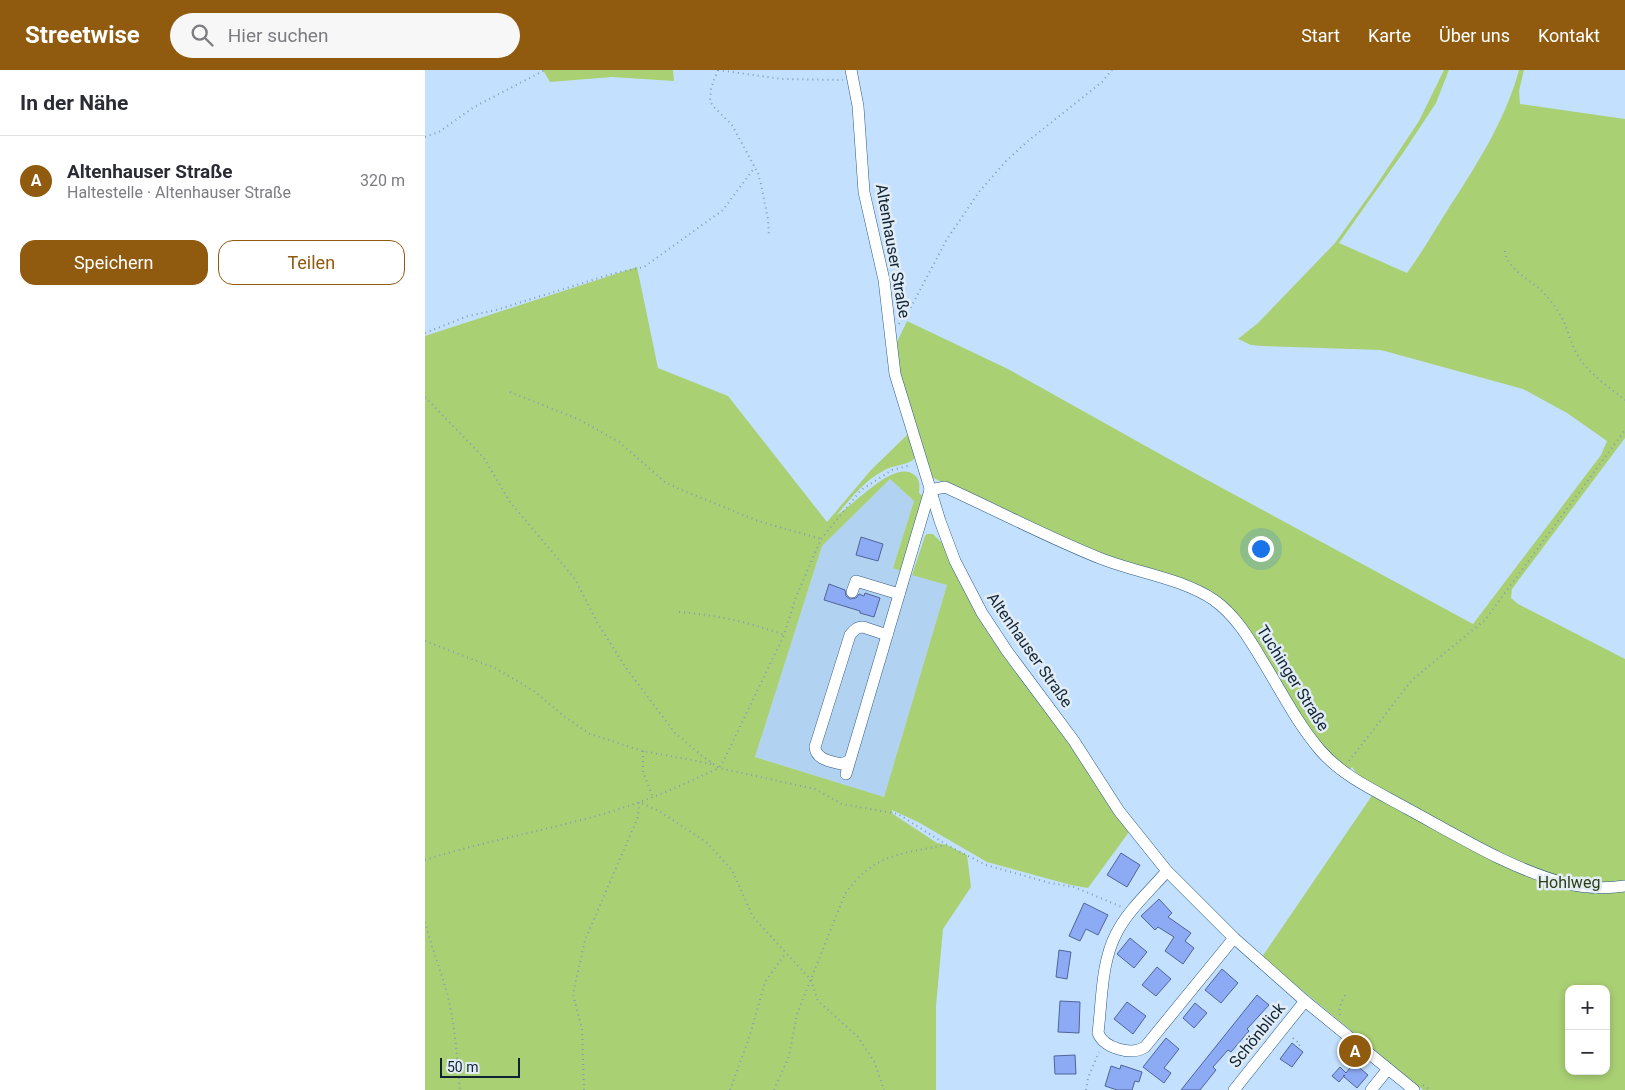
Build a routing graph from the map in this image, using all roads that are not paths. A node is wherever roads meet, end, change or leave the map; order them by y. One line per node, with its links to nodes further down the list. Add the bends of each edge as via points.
1 (853, 75): 2 (street, Altenhauser Straße, via 864,192 885,280 895,374)
2 (930, 490): 4 (street); 8 (street, Altenhauser Straße, via 955,560 981,613 1074,741 1119,811); 9 (street, Tuchinger Straße, via 945,487 1099,558 1176,583 1213,600 1248,636 1303,728 1320,750 1342,770 1456,835 1534,873 1584,887)
3 (852, 592): 4 (street, via 856,581)
4 (899, 594): 5 (street)
5 (887, 635): 6 (street); 6 (street, via 863,627 853,630 815,747 821,758 841,764)
6 (849, 761): 7 (street)
7 (845, 774)
8 (1167, 871): 10 (street, Altenhauser Straße); 10 (street, via 1116,934 1107,960 1098,1033 1103,1042 1133,1052 1145,1047)
9 (1625, 886)
10 (1234, 938): 11 (street, Altenhauser Straße)
11 (1305, 1001): 12 (street, Altenhauser Straße); 13 (street, Schönblick)
12 (1388, 1070): 14 (street); 15 (street, Altenhauser Straße)
13 (1234, 1090)
14 (1371, 1090)
15 (1414, 1090)

